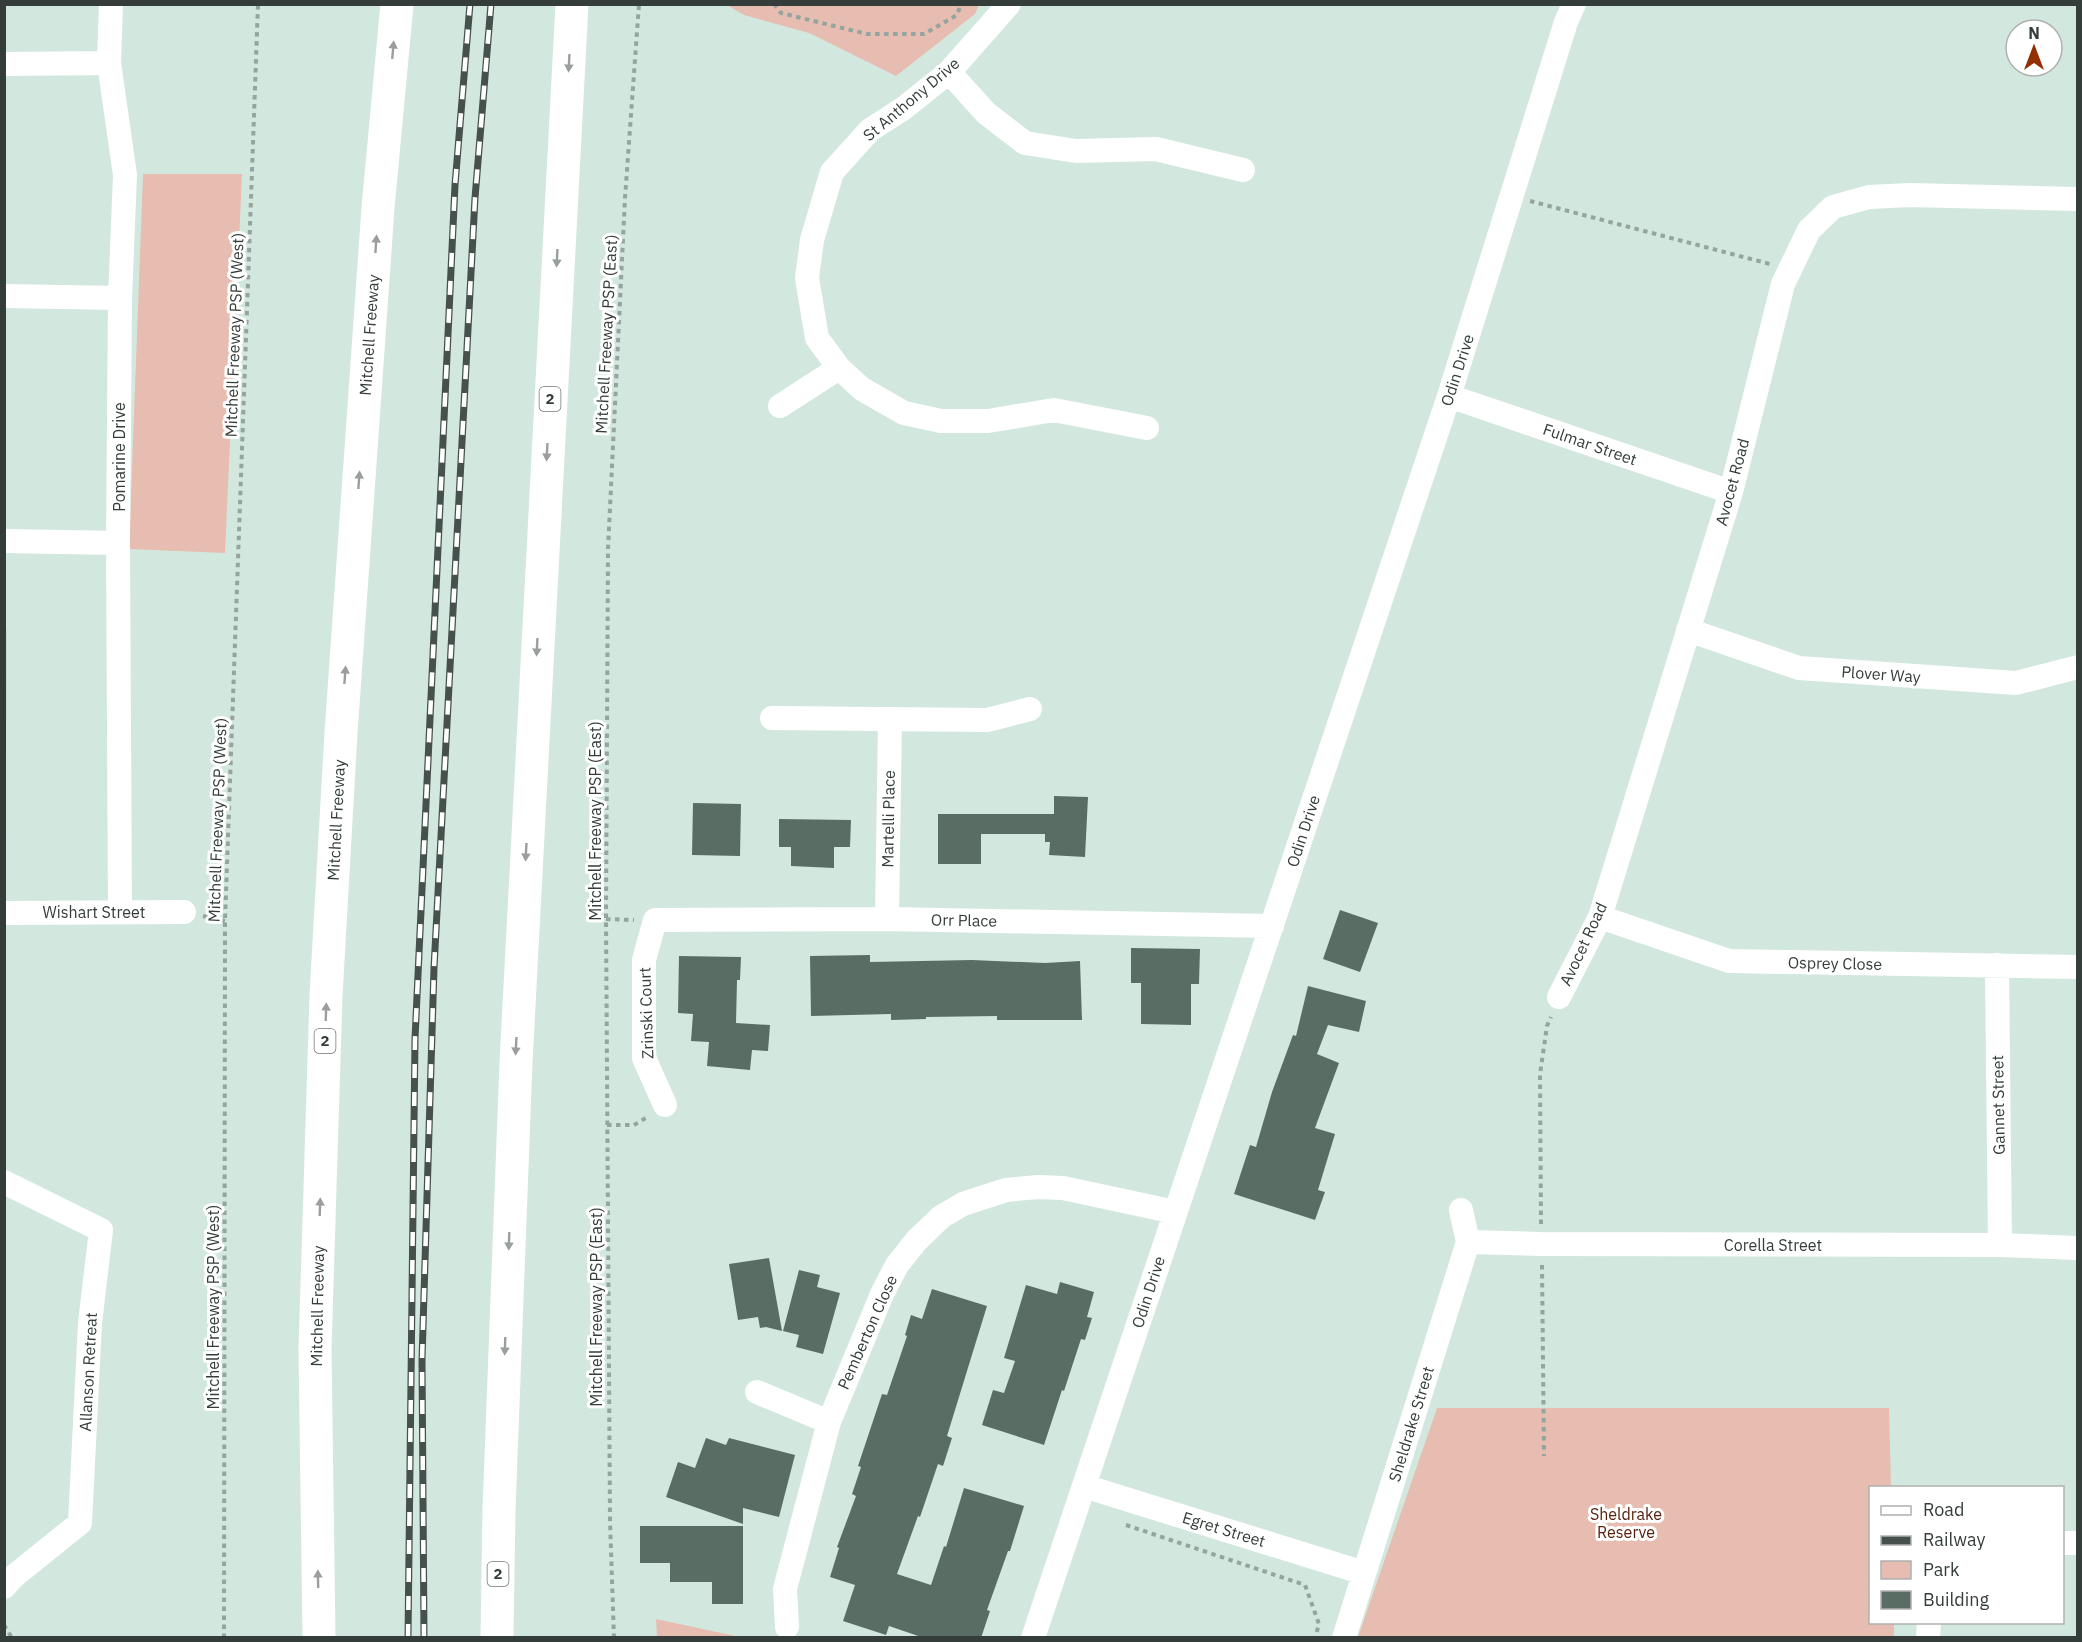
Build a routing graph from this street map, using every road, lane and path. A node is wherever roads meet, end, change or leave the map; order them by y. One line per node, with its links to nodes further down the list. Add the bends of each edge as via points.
1 (111, 4): 10 (street, Pomarine Drive)
2 (258, 4): 62 (path, Mitchell Freeway PSP (West), via 225,921)
3 (397, 4): 63 (highway, Mitchell Freeway / 2, one-way to 3, via 315,1349 326,995 341,733)
4 (572, 4): 55 (highway, 2, one-way to 55, via 516,1062)
5 (639, 4): 42 (path, Mitchell Freeway PSP (East), via 608,549)
6 (774, 4): 7 (path, via 782,12 867,34 924,34 957,15)
7 (962, 4)
8 (1009, 4): 12 (street, St Anthony Drive)
9 (1568, 10): 14 (street, Odin Drive)
10 (109, 63): 11 (street); 18 (street, Pomarine Drive, via 125,175)
11 (4, 64)
12 (949, 72): 13 (street, via 986,113 1025,143 1076,151 1156,149); 19 (street, St Anthony Drive, via 870,130 832,172 812,240 807,278 817,338)
13 (1243, 170)
14 (1513, 196): 16 (path); 20 (street, Odin Drive)
15 (2078, 199): 16 (street, Avocet Road, via 1869,197 1833,207 1809,231)
16 (1790, 272): 23 (street, Avocet Road)
17 (4, 296): 18 (street)
18 (120, 297): 25 (street, Pomarine Drive)
19 (839, 368): 21 (street); 22 (street, St Anthony Drive, via 862,389 904,413 932,419 988,421 1054,410)
20 (1449, 396): 23 (street, Fulmar Street); 37 (street, Odin Drive)
21 (780, 406)
22 (1148, 428)
23 (1731, 492): 26 (street, Avocet Road)
24 (4, 541): 25 (street)
25 (118, 543): 31 (street, Pomarine Drive)
26 (1688, 630): 27 (street, Plover Way, via 1799,668 2016,683); 34 (street, Avocet Road)
27 (2078, 668)
28 (1030, 709): 30 (street, via 987,720)
29 (772, 718): 30 (street)
30 (890, 719): 35 (street, Martelli Place)
31 (120, 911): 32 (street, Wishart Street); 33 (street, Wishart Street)
32 (184, 912)
33 (4, 913)
34 (1600, 916): 38 (street, Osprey Close, via 1729,961); 40 (street, Avocet Road)
35 (887, 919): 36 (street, Orr Place); 37 (street, Orr Place)
36 (655, 920): 41 (street, Zrinski Court, via 644,960 644,1058)
37 (1272, 926): 45 (street, Odin Drive)
38 (1997, 965): 39 (street, Osprey Close); 48 (street, Gannet Street)
39 (2078, 967)
40 (1559, 997): 46 (path, via 1547,1026 1540,1074)
41 (664, 1102): 42 (path, via 642,1122)
42 (608, 1125): 66 (path, Mitchell Freeway PSP (East), via 609,1509)
43 (4, 1182): 58 (street, Allanson Retreat, via 101,1230 90,1323 80,1523)
44 (1461, 1210): 47 (street, Sheldrake Street)
45 (1175, 1212): 52 (street, Pemberton Close, via 1086,1192 1038,1187 985,1195 941,1217 897,1265); 54 (street, Odin Drive)
46 (1541, 1230)
47 (1468, 1242): 48 (street, Corella Street); 57 (street, Sheldrake Street)
48 (2000, 1245): 49 (street, Corella Street)
49 (2078, 1248)
50 (1541, 1257): 53 (path)
51 (757, 1392): 52 (street)
52 (829, 1422): 60 (street, Pemberton Close, via 785,1589)
53 (1544, 1456)
54 (1084, 1485): 57 (street, Egret Street); 67 (street, Odin Drive)
55 (499, 1510): 64 (highway, 2); 65 (highway)
56 (1121, 1523): 68 (path, via 1305,1585 1319,1624)
57 (1364, 1573): 69 (street, Sheldrake Street)
58 (7, 1578)
59 (4, 1625): 61 (path)
60 (788, 1627)
61 (12, 1638)
62 (224, 1638)
63 (319, 1638)
64 (497, 1638)
65 (513, 1638)
66 (614, 1638)
67 (1033, 1638)
68 (1315, 1638)
69 (1344, 1638)

